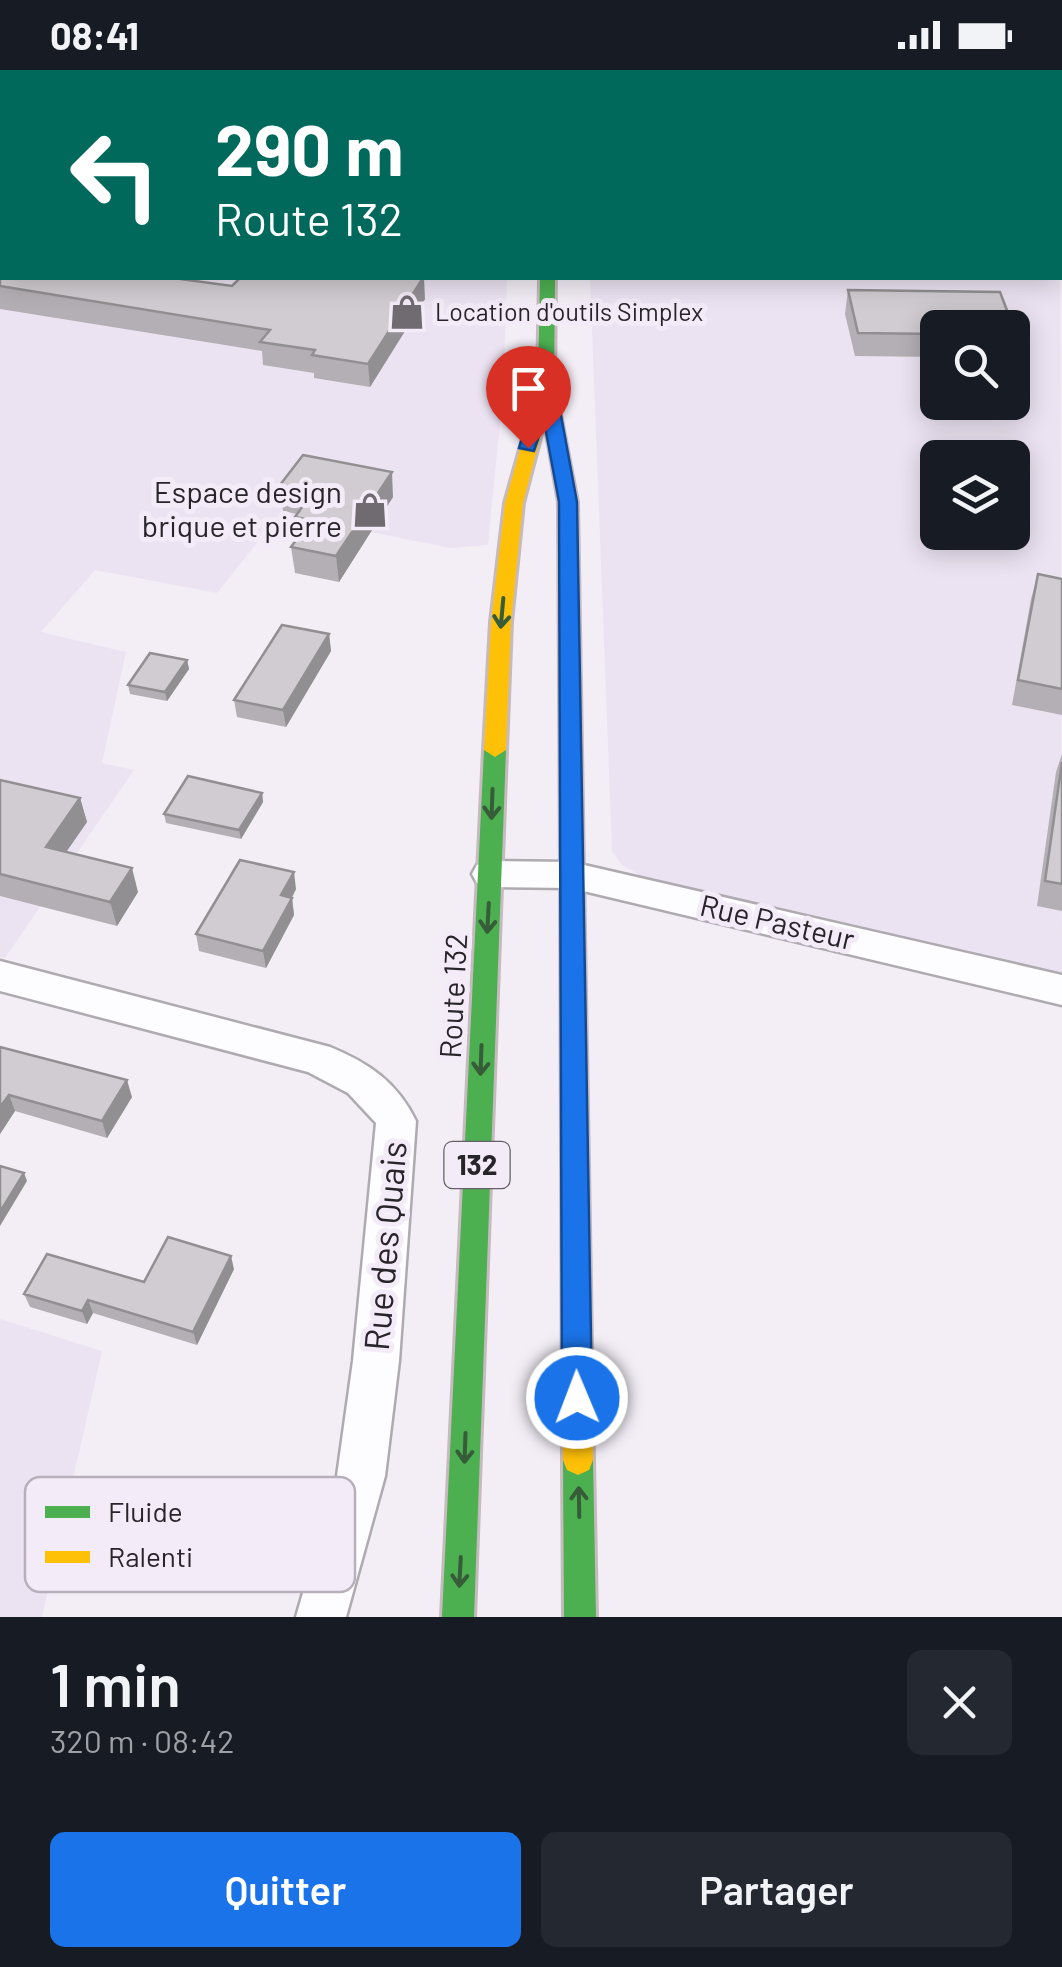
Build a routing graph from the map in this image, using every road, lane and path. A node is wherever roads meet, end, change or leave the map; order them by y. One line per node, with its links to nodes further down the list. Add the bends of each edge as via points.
1 (547, 280): 2 (highway, Route 132 / 132)
2 (546, 383): 3 (highway, Route 132 / 132, via 516,493); 4 (highway, Route 132 / 132, via 568,502)
3 (506, 566): 4 (highway); 5 (highway, Route 132 / 132, one-way to 5)
4 (552, 566): 6 (highway, Route 132 / 132)
5 (490, 874): 6 (street, Rue Pasteur); 12 (highway, Route 132 / 132, one-way to 12)
6 (570, 875): 8 (street, Rue Pasteur); 13 (highway, Route 132 / 132, one-way to 6)
7 (0, 976): 9 (street, Rue des Quais, via 316,1058 376,1089 396,1121 376,1362)
8 (1062, 990)
9 (355, 1497)
10 (328, 1592): 11 (street, Rue des Quais)
11 (321, 1617)
12 (458, 1617)
13 (580, 1617)

